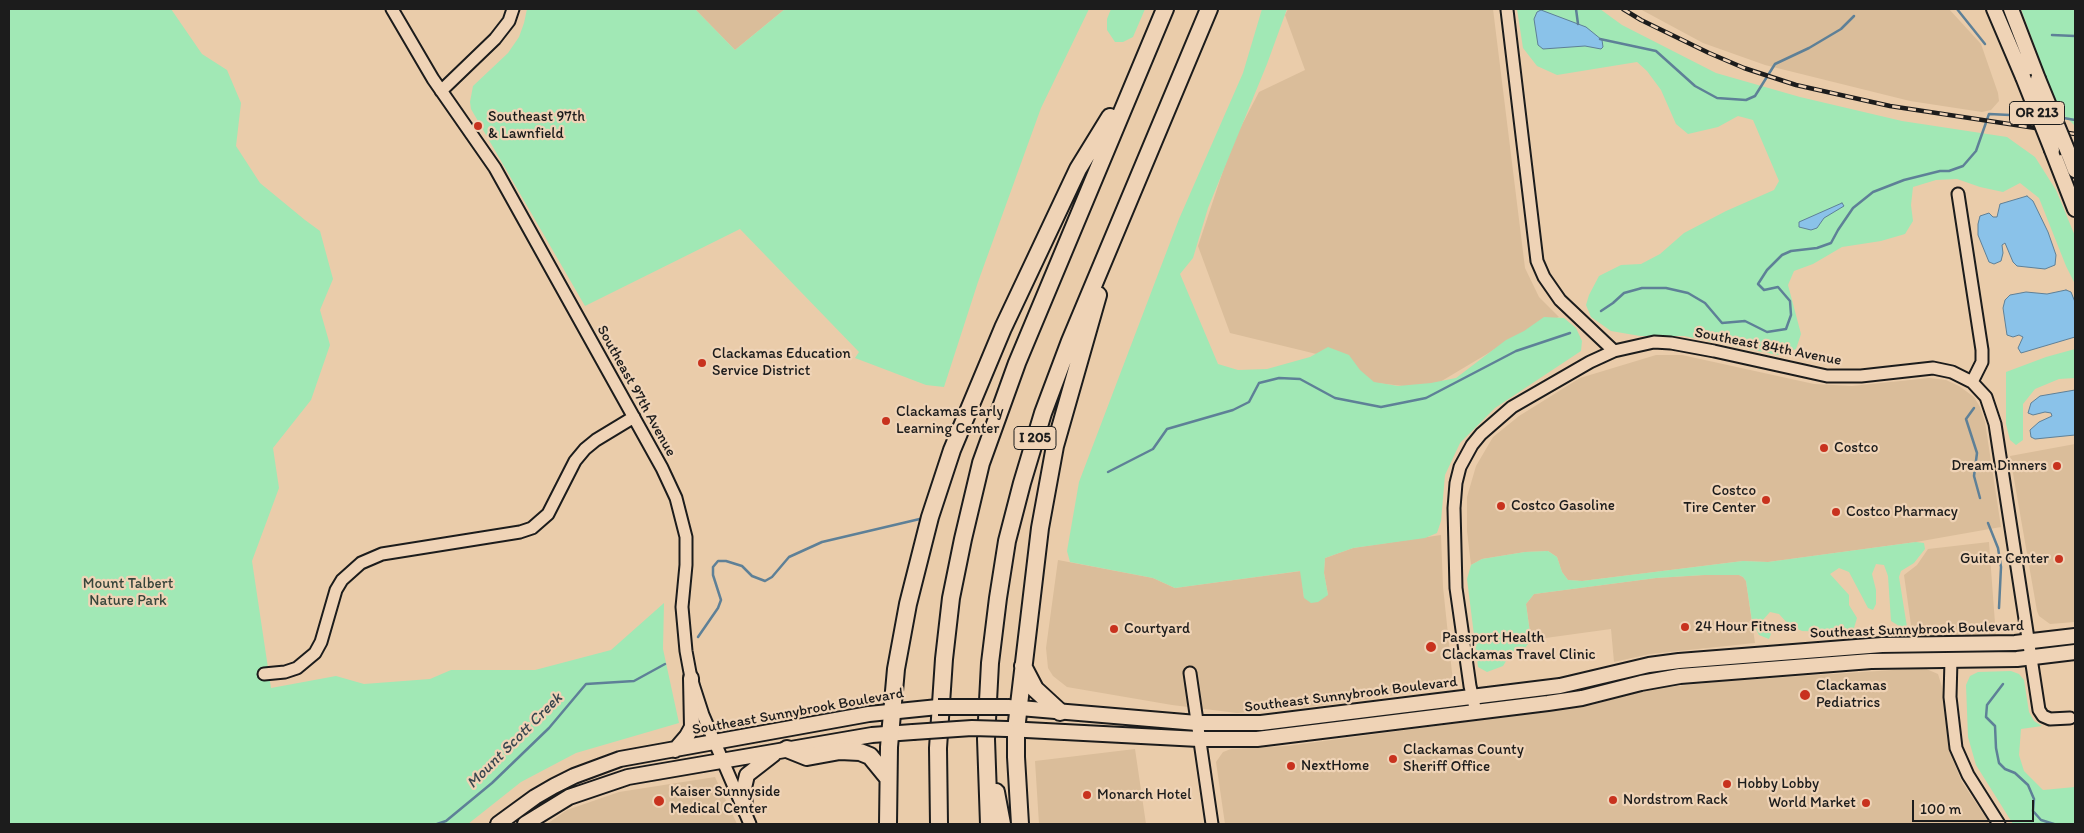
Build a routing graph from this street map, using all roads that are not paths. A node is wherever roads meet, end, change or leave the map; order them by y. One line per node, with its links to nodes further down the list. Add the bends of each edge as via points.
1 (392, 9): 9 (street, Southeast 97th Avenue)
2 (513, 9): 9 (street, via 509,21 495,39)
3 (1165, 9): 8 (highway, I 205)
4 (1209, 9): 13 (highway, I 205)
5 (1994, 9): 12 (main road, OR 213, bridge)
6 (2010, 9): 10 (main road, OR 213, bridge)
7 (1507, 10): 14 (street, via 1538,261 1544,277 1560,300)
8 (1138, 70): 28 (highway, via 1078,169 1003,328 952,450 908,604); 49 (highway, I 205, via 1017,363 976,485 953,590 944,659 938,748)
9 (441, 91): 16 (street, Southeast 97th Avenue, via 495,168)
10 (2075, 170)
11 (1958, 194): 15 (street, via 1982,350 1982,362)
12 (2075, 209)
13 (1118, 224): 22 (highway, via 1051,466); 37 (highway, I 205, via 1066,350 1022,483 998,598)
14 (1614, 351): 15 (street, Southeast 84th Avenue, via 1654,342 1671,343 1827,376 1861,376 1933,368 1952,372); 26 (street, Southeast 84th Avenue, via 1512,407 1480,434 1460,468 1455,497 1456,588)
15 (1972, 382): 18 (street, Southeast 84th Avenue, via 1986,396 1995,424)
16 (634, 417): 24 (street, via 585,449 575,461 548,514 532,528 382,554 361,563 336,590 315,653 298,668); 25 (street, Southeast 97th Avenue, via 670,483 683,520 686,551 682,602)
17 (2075, 636): 18 (main road, Southeast Sunnybrook Boulevard)
18 (2028, 642): 20 (street, Southeast 84th Avenue); 26 (main road, Southeast Sunnybrook Boulevard, via 1882,645 1679,661 1560,686)
19 (2075, 652): 20 (main road, Southeast Sunnybrook Boulevard)
20 (2030, 658): 21 (main road, Southeast Sunnybrook Boulevard); 32 (street, Southeast 84th Avenue, via 2043,716 2055,720)
21 (1951, 660): 30 (main road, Southeast Sunnybrook Boulevard, via 1871,661 1684,676 1563,701); 54 (street, via 1950,697 1956,748 1964,768)
22 (1023, 666): 27 (highway); 29 (highway, via 1035,689)
23 (1190, 673): 33 (street)
24 (264, 674)
25 (691, 678): 39 (street, Southeast 97th Avenue); 40 (main road, via 692,727)
26 (1472, 697): 30 (street, Southeast 84th Avenue); 31 (main road, Southeast Sunnybrook Boulevard)
27 (1013, 708): 28 (main road, Southeast Sunnybrook Boulevard, bridge, via 964,706); 29 (main road, Southeast Sunnybrook Boulevard); 34 (highway)
28 (891, 712): 35 (highway); 39 (main road, Southeast Sunnybrook Boulevard)
29 (1060, 712): 33 (main road, Southeast Sunnybrook Boulevard)
30 (1476, 712): 36 (main road, Southeast Sunnybrook Boulevard)
31 (1334, 715): 33 (main road, Southeast Sunnybrook Boulevard, via 1261,723); 36 (main road, via 1329,723 1309,728)
32 (2070, 718)
33 (1197, 723): 38 (street)
34 (1012, 729): 35 (main road, Southeast Sunnybrook Boulevard, bridge); 38 (main road, Southeast Sunnybrook Boulevard); 52 (highway)
35 (890, 733): 41 (main road, Southeast Sunnybrook Boulevard); 43 (highway)
36 (1303, 734): 38 (main road, Southeast Sunnybrook Boulevard, via 1257,739)
37 (986, 738): 50 (highway, I 205); 51 (highway)
38 (1199, 739): 53 (street)
39 (715, 743): 40 (main road, Southeast Sunnybrook Boulevard); 42 (street, Southeast 97th Avenue)
40 (675, 750): 45 (main road, Southeast Sunnybrook Boulevard, via 620,759 574,776 535,797)
41 (783, 750): 42 (main road, Southeast Sunnybrook Boulevard); 43 (highway, via 807,757 840,751 860,752 870,756); 44 (main road, via 747,775)
42 (723, 760): 44 (street, Southeast 97th Avenue); 46 (main road, Southeast Sunnybrook Boulevard, via 608,782 569,797)
43 (888, 778): 48 (highway)
44 (745, 810): 47 (street, Southeast 97th Avenue)
45 (498, 824)
46 (525, 824)
47 (750, 824)
48 (888, 824)
49 (939, 824)
50 (989, 824)
51 (1002, 824)
52 (1020, 824)
53 (1212, 824)
54 (2000, 824)

